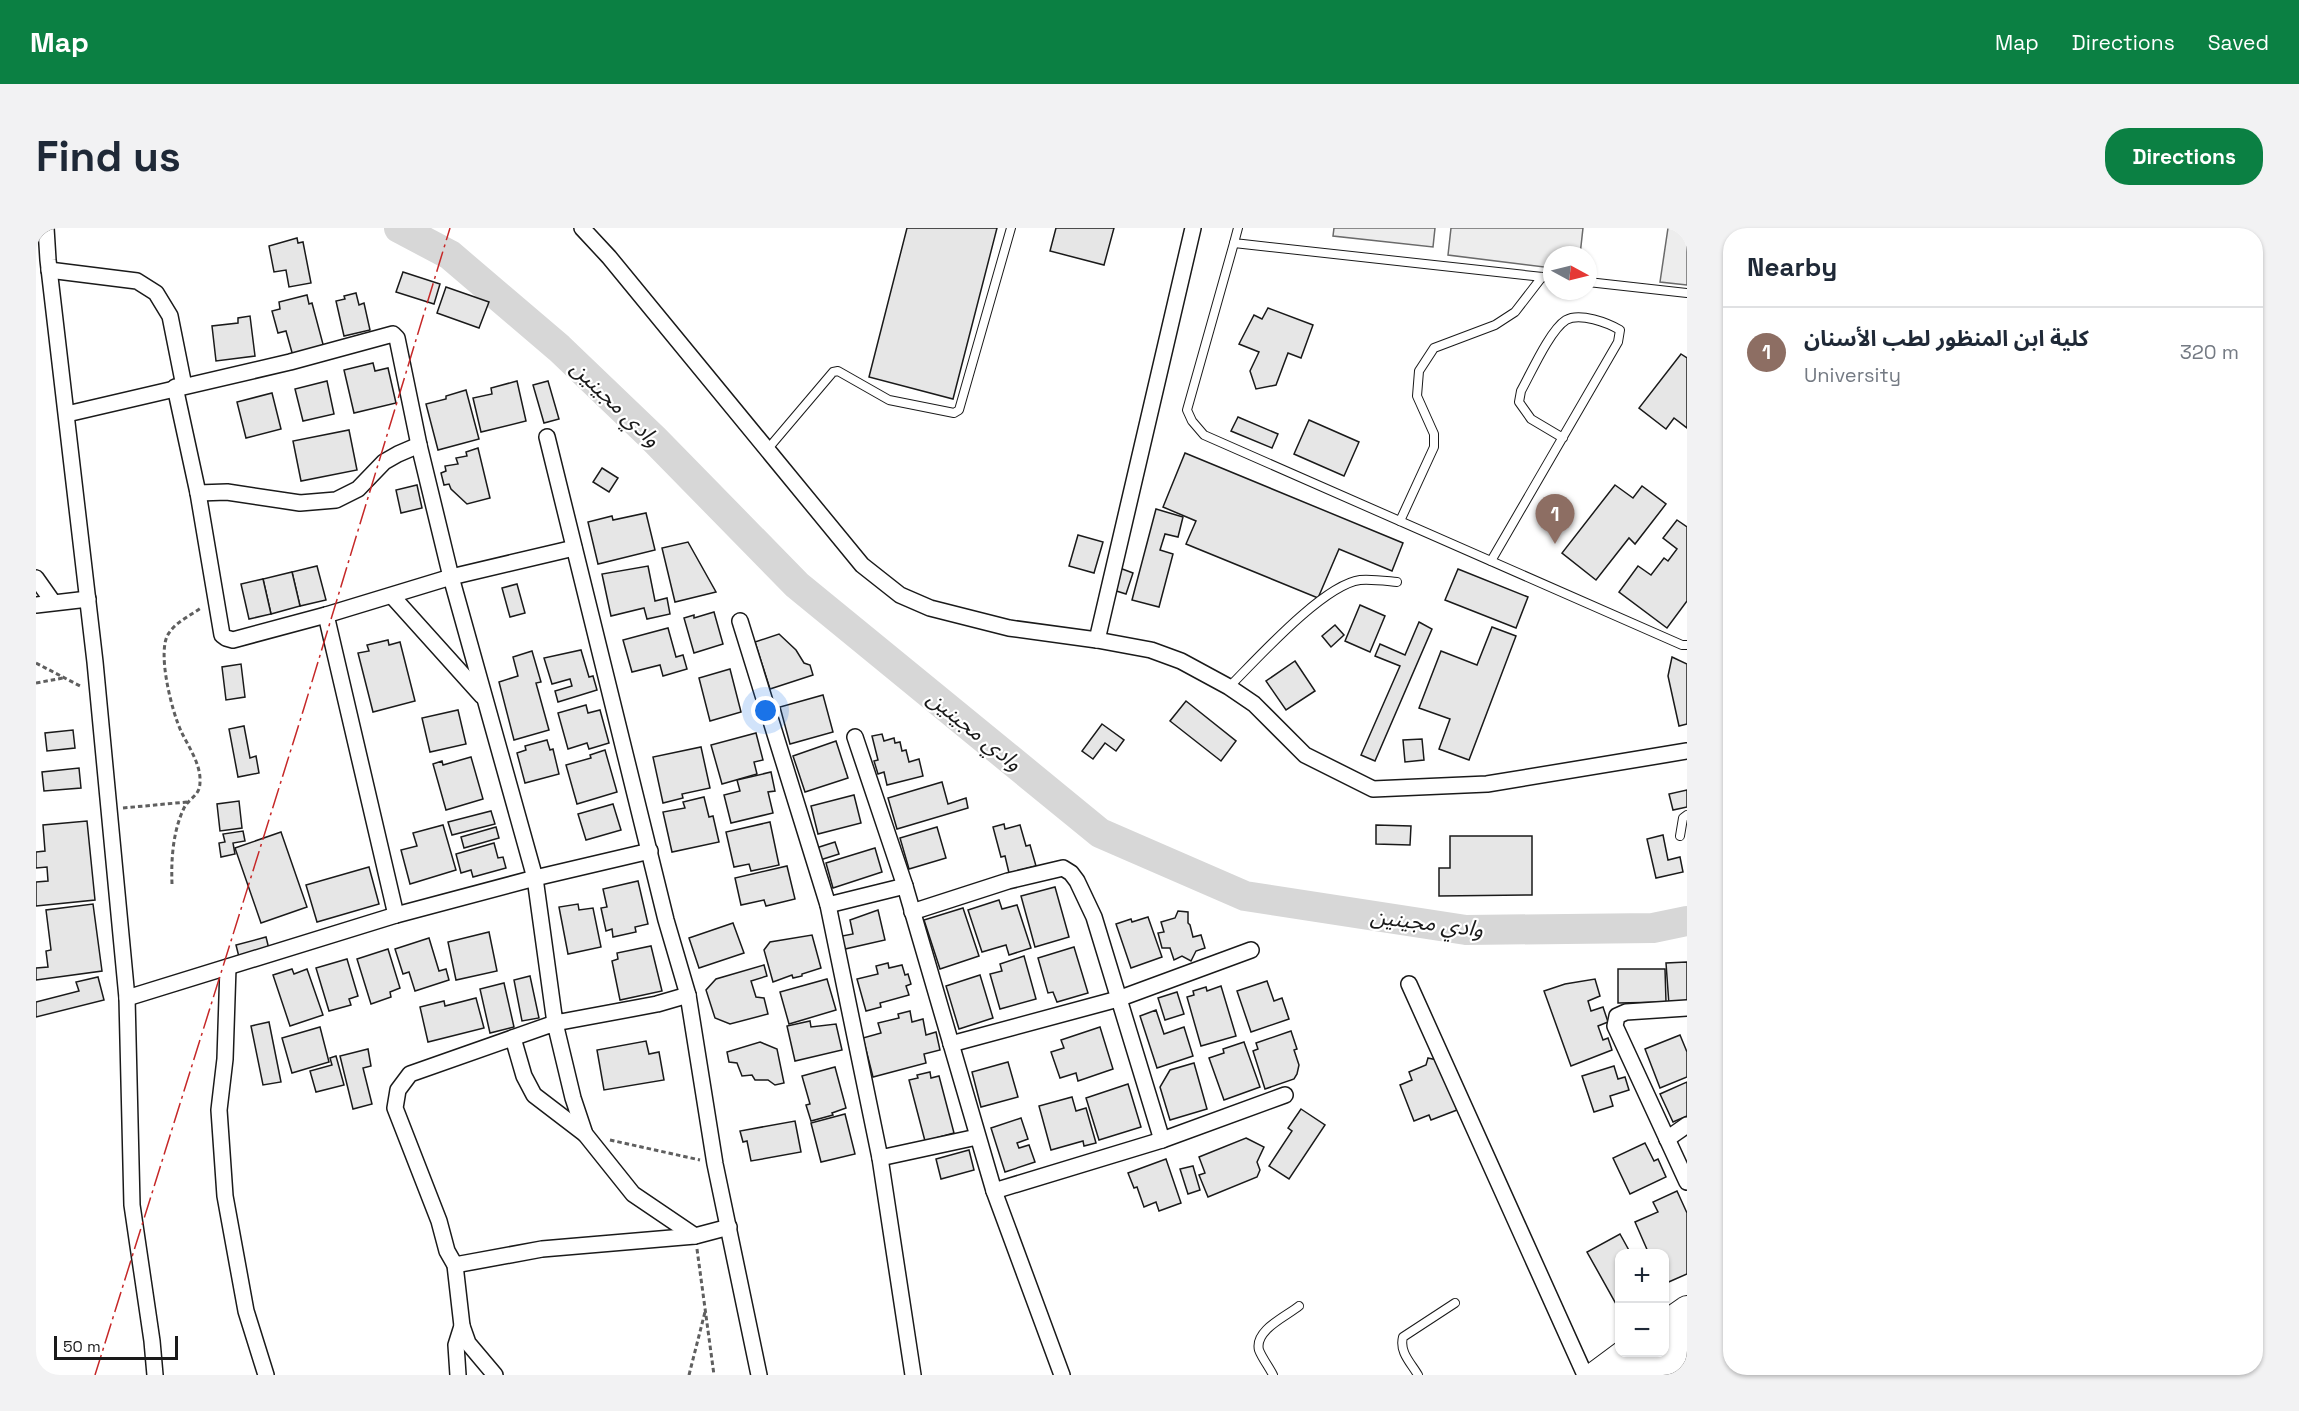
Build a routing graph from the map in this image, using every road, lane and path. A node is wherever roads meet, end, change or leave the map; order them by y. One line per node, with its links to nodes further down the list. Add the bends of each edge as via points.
1 (46, 228): 7 (street)
2 (582, 228): 16 (street)
3 (1011, 228): 16 (lane, via 959,410 954,413 889,400 838,371 833,372)
4 (1193, 228): 31 (street)
5 (1238, 228): 6 (lane)
6 (1234, 243): 8 (lane); 18 (lane, via 1189,400 1187,410 1192,421 1204,435)
7 (44, 264): 11 (street, via 138,281 156,293 170,316); 12 (street)
8 (1542, 277): 18 (lane, via 1515,312 1495,326 1434,348 1419,371 1417,396 1434,434 1434,447)
9 (1597, 283): 10 (lane)
10 (1687, 293)
11 (179, 386): 12 (street); 15 (street, via 393,334); 17 (street)
12 (67, 414): 26 (street)
13 (547, 438): 19 (street)
14 (1563, 438): 14 (lane, via 1618,342 1620,330 1610,324 1568,319 1557,328 1521,391 1519,402 1531,418); 20 (lane)
15 (419, 445): 17 (street, via 384,462 358,489 336,500 300,503 227,492); 21 (street)
16 (766, 451): 31 (street, via 862,565 900,595 930,608 1009,628)
17 (198, 493): 25 (street)
18 (1400, 521): 20 (lane)
19 (574, 548): 21 (street); 45 (street)
20 (1491, 561): 32 (lane)
21 (451, 577): 24 (street); 38 (street)
22 (36, 578): 27 (street)
23 (1397, 582): 36 (lane, via 1359,580 1336,590 1277,639)
24 (392, 596): 29 (street); 38 (street)
25 (216, 598): 29 (street, via 226,639); 41 (path, via 183,620 164,643 171,700 200,780 199,791)
26 (88, 599): 27 (street); 37 (street)
27 (53, 602): 28 (street)
28 (36, 605)
29 (326, 615): 51 (street)
30 (740, 621): 49 (street)
31 (1097, 640): 36 (street, via 1151,650)
32 (1687, 645)
33 (36, 663): 34 (path)
34 (65, 678): 35 (path); 37 (path)
35 (36, 683)
36 (1229, 687): 40 (street, via 1254,704 1305,755 1373,789 1488,784)
37 (99, 699): 42 (street)
38 (485, 700): 46 (street)
39 (855, 737): 48 (street)
40 (1687, 751)
41 (188, 802): 42 (path); 47 (path, via 174,845)
42 (110, 810): 56 (street)
43 (1687, 815): 44 (lane)
44 (1680, 836)
45 (650, 851): 46 (street); 55 (street)
46 (535, 878): 51 (street); 59 (street)
47 (172, 884)
48 (905, 886): 49 (street); 50 (street)
49 (828, 905): 68 (street)
50 (912, 912): 57 (street, via 1008,880 1063,868 1077,881 1094,917); 61 (street)
51 (396, 915): 53 (street)
52 (1251, 950): 57 (street)
53 (228, 967): 56 (street); 87 (street, via 219,1110 225,1196 246,1311)
54 (1409, 984): 97 (street)
55 (688, 995): 59 (street); 69 (street)
56 (127, 998): 86 (street, via 132,1205)
57 (1118, 999): 61 (street); 67 (street)
58 (1687, 1008): 66 (street, via 1626,1012 1617,1016 1615,1026)
59 (555, 1023): 60 (street); 64 (street)
60 (513, 1038): 64 (street, via 534,1095); 74 (street, via 410,1074 398,1090 395,1108)
61 (951, 1044): 65 (street)
62 (1285, 1095): 67 (street)
63 (1687, 1125): 66 (street)
64 (585, 1134): 69 (path); 73 (street, via 633,1194)
65 (977, 1137): 68 (street); 71 (street)
66 (1667, 1139): 70 (street)
67 (1162, 1140): 71 (street)
68 (880, 1158): 93 (street)
69 (715, 1164): 72 (street)
70 (1687, 1182)
71 (994, 1191): 94 (street)
72 (729, 1227): 73 (street); 92 (street)
73 (695, 1236): 74 (street, via 542,1249); 78 (path)
74 (455, 1265): 80 (street)
75 (1455, 1303): 96 (lane, via 1403,1337 1403,1352)
76 (1299, 1306): 95 (lane, via 1263,1332 1259,1340 1259,1350)
77 (1687, 1308): 79 (highway)
78 (705, 1310): 90 (path); 91 (path)
79 (1669, 1322)
80 (462, 1326): 88 (street, via 456,1345); 89 (street, via 468,1343)
81 (1687, 1333): 82 (highway)
82 (1669, 1346)
83 (1620, 1357): 98 (highway)
84 (1654, 1357): 99 (highway)
85 (1687, 1359): 100 (highway)
86 (155, 1375)
87 (266, 1375)
88 (458, 1375)
89 (495, 1375)
90 (689, 1375)
91 (714, 1375)
92 (759, 1375)
93 (913, 1375)
94 (1062, 1375)
95 (1273, 1375)
96 (1418, 1375)
97 (1585, 1375)
98 (1595, 1375)
99 (1628, 1375)
100 (1662, 1375)

